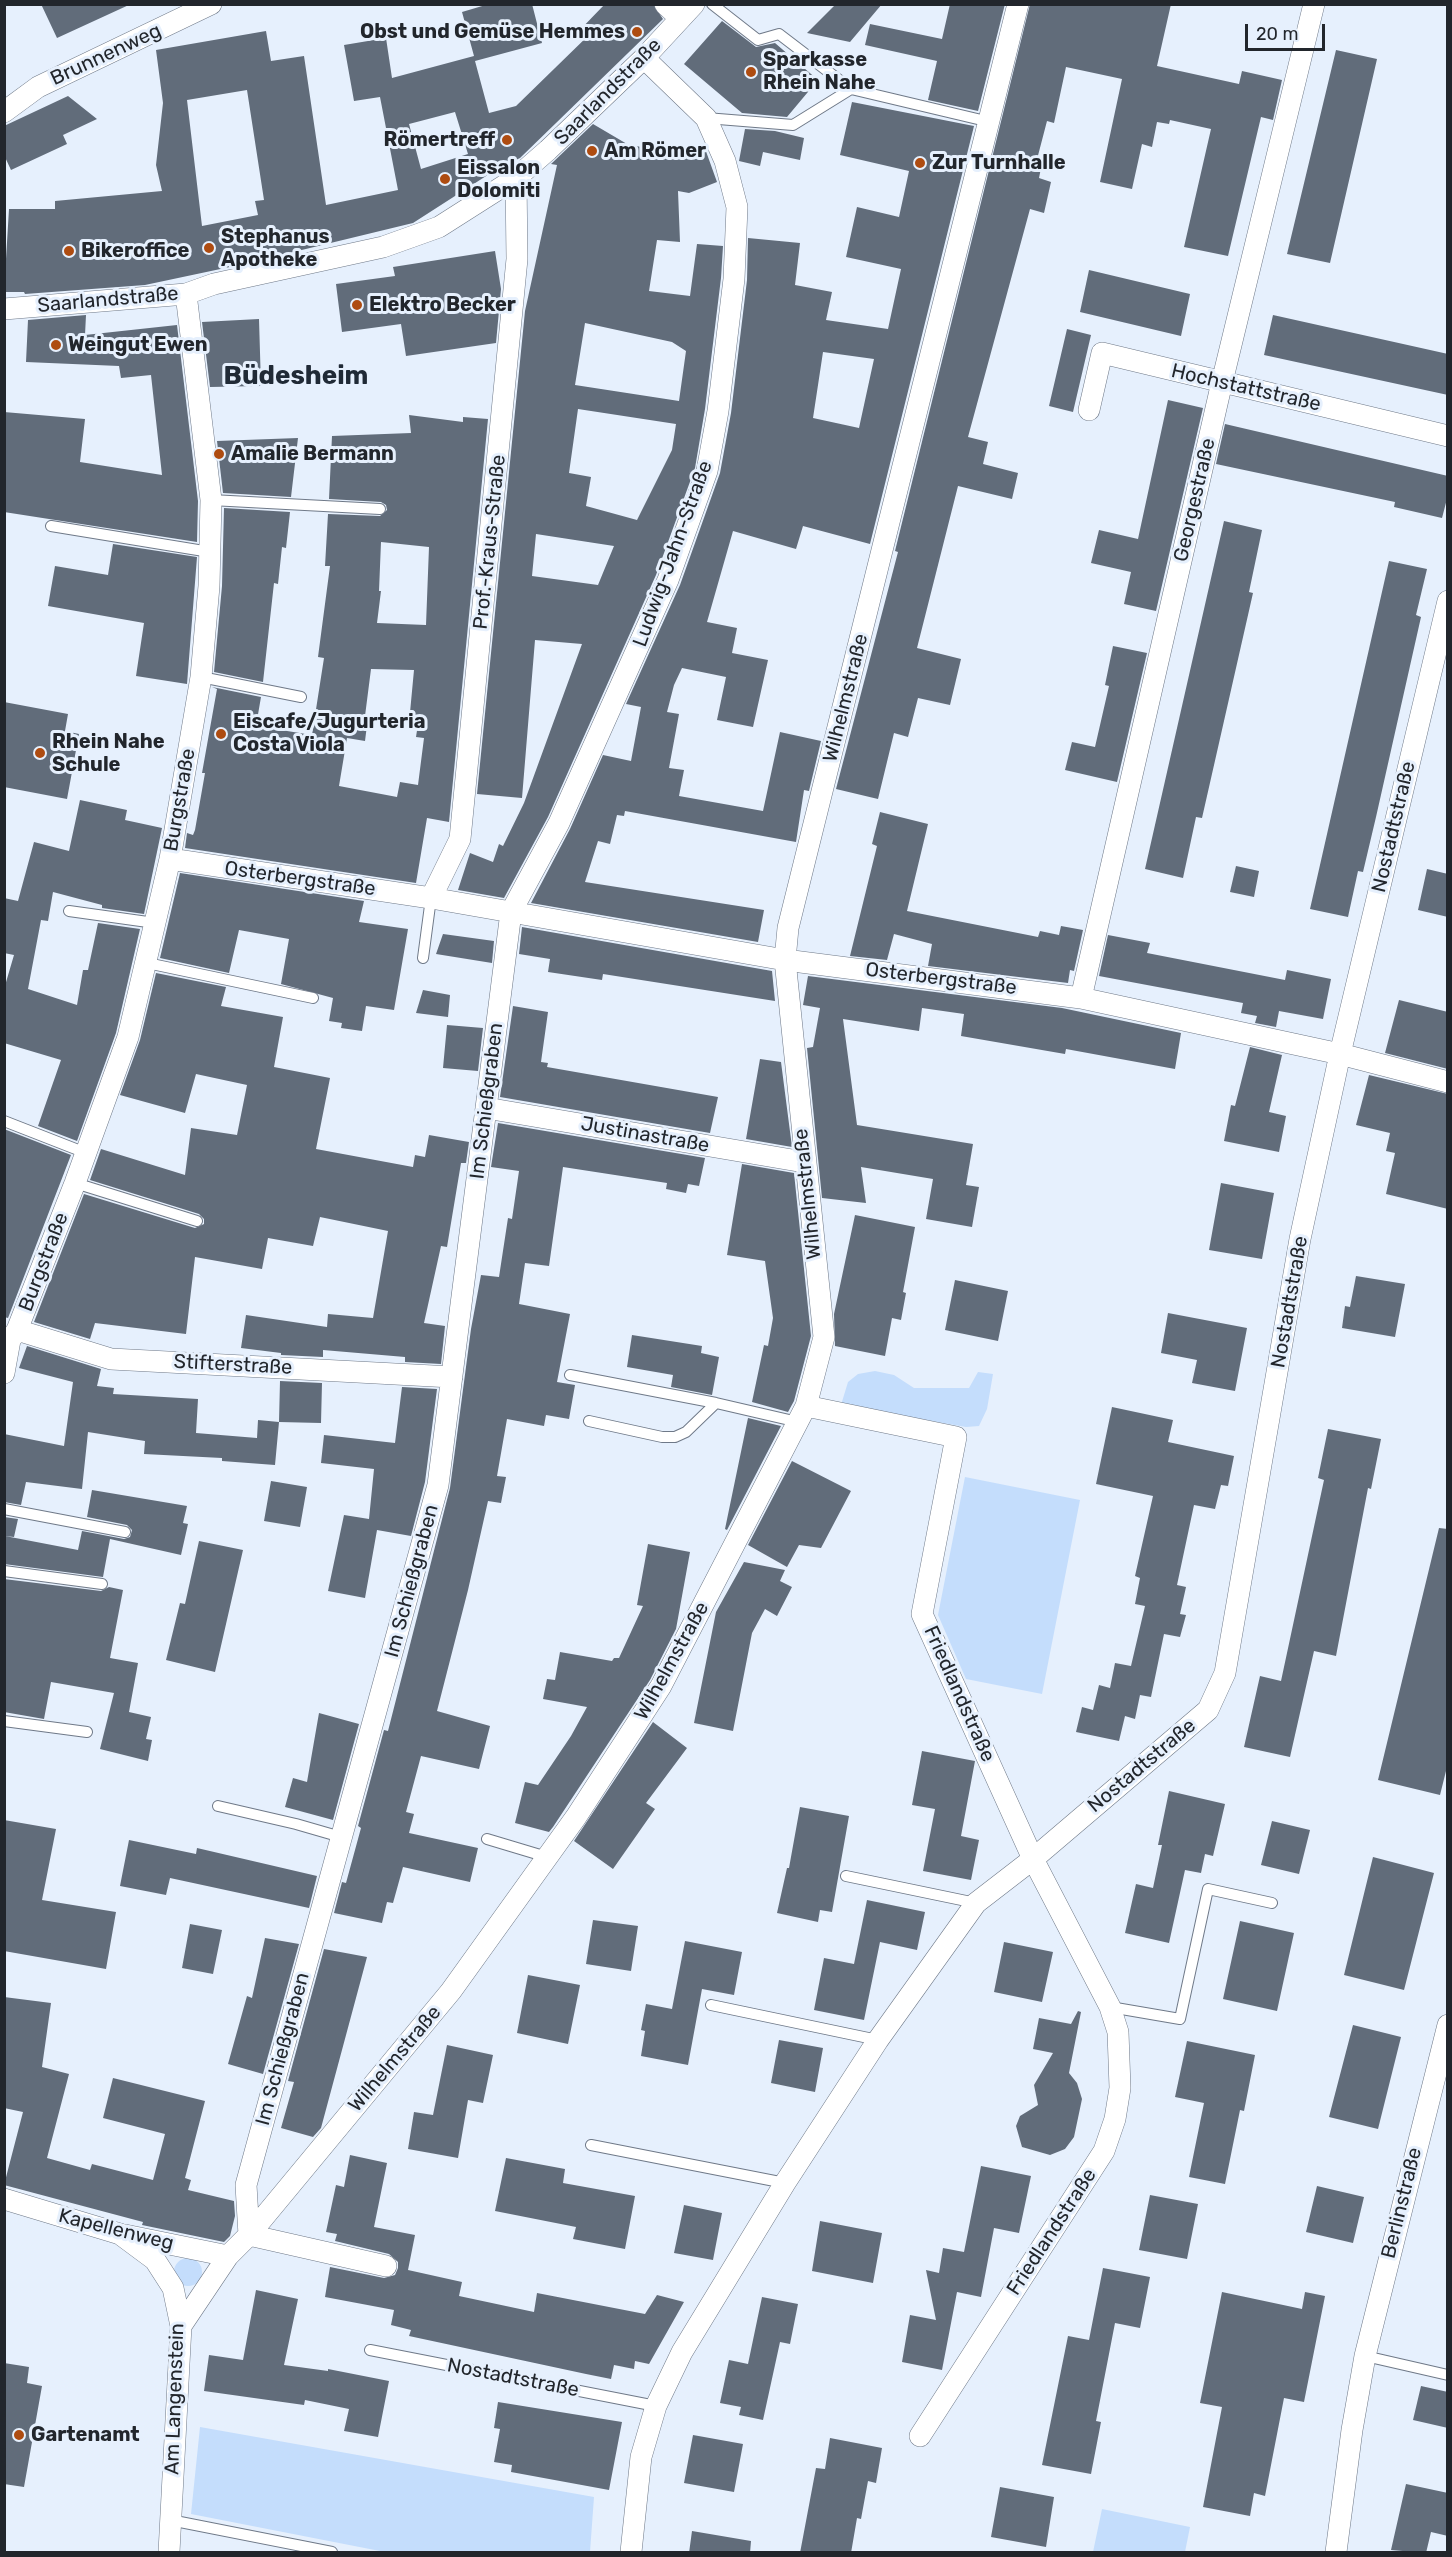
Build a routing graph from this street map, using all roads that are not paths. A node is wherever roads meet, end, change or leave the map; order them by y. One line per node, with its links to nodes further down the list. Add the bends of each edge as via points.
1 (211, 4): 8 (street, Brunnenweg, via 38,87)
2 (712, 4): 7 (lane, via 758,40 779,34)
3 (1018, 4): 10 (street, Wilhelmstraße)
4 (1314, 4): 14 (street, Georgestraße)
5 (680, 9): 6 (street, Saarlandstraße)
6 (644, 58): 9 (street, Ludwig-Jahn-Straße); 11 (street, Saarlandstraße)
7 (851, 89): 9 (lane, via 793,125); 10 (lane)
8 (4, 112)
9 (706, 117): 27 (street, Ludwig-Jahn-Straße, via 737,207 726,351 707,471 668,580 622,688 559,823)
10 (990, 122): 30 (street, Wilhelmstraße, via 788,928)
11 (516, 178): 12 (street, Saarlandstraße, via 439,227 383,247 214,284); 25 (street, Prof.-Kraus-Straße, via 516,270 460,839)
12 (186, 294): 13 (street, Saarlandstraße); 17 (street, Burgstraße)
13 (4, 309)
14 (1222, 382): 15 (street, Hochstattstraße, via 1102,353); 16 (street, Hochstattstraße); 33 (street, Georgestraße)
15 (1089, 410)
16 (1448, 436)
17 (211, 500): 18 (lane); 20 (street, Burgstraße)
18 (381, 509)
19 (51, 526): 20 (lane)
20 (210, 552): 22 (street, Burgstraße)
21 (1448, 601): 34 (street, Nostadtstraße)
22 (201, 677): 23 (lane); 24 (street, Burgstraße)
23 (301, 697)
24 (170, 859): 25 (street, Osterbergstraße); 28 (street, Burgstraße)
25 (431, 898): 27 (street, Osterbergstraße); 29 (lane)
26 (69, 911): 28 (lane)
27 (511, 912): 30 (street, Osterbergstraße); 36 (street, Im Schießgraben)
28 (155, 923): 31 (street, Burgstraße)
29 (423, 958)
30 (785, 960): 33 (street, Osterbergstraße); 39 (street, Wilhelmstraße)
31 (147, 963): 32 (lane); 38 (street, Burgstraße, via 129,1037)
32 (313, 998)
33 (1081, 998): 34 (street, Osterbergstraße)
34 (1340, 1054): 35 (street, Osterbergstraße); 59 (street, Nostadtstraße, via 1299,1249 1225,1673 1208,1710)
35 (1448, 1082)
36 (486, 1108): 39 (street, Justinastraße); 45 (street, Im Schießgraben)
37 (4, 1121): 38 (lane)
38 (86, 1153): 40 (street, Burgstraße)
39 (804, 1162): 47 (street, Wilhelmstraße, via 824,1337)
40 (75, 1183): 41 (lane); 42 (street, Burgstraße)
41 (197, 1221)
42 (11, 1336): 43 (street, Burgstraße); 45 (street, Stifterstraße, via 111,1359)
43 (4, 1373)
44 (570, 1375): 46 (lane)
45 (452, 1377): 56 (street, Im Schießgraben, via 438,1485)
46 (716, 1403): 47 (lane); 48 (lane, via 686,1432 675,1437)
47 (802, 1414): 58 (street, Wilhelmstraße, via 661,1686); 59 (street, Friedlandstraße, via 956,1437 922,1614)
48 (589, 1421)
49 (4, 1509): 50 (lane)
50 (125, 1532)
51 (4, 1571): 52 (lane)
52 (102, 1584)
53 (4, 1721): 54 (lane)
54 (87, 1732)
55 (218, 1806): 56 (lane)
56 (341, 1837): 72 (street, Im Schießgraben, via 246,2185)
57 (487, 1839): 58 (lane)
58 (548, 1857): 72 (street, Wilhelmstraße, via 451,1991)
59 (1033, 1859): 61 (street, Nostadtstraße); 64 (street, Friedlandstraße)
60 (846, 1876): 61 (lane)
61 (976, 1903): 66 (street, Nostadtstraße)
62 (1272, 1904): 64 (lane, via 1208,1889 1180,2019)
63 (711, 2005): 66 (lane)
64 (1110, 2007): 80 (street, Friedlandstraße, via 1118,2032 1120,2088 1104,2151)
65 (1448, 2025): 67 (street, Berlinstraße)
66 (878, 2040): 69 (street, Nostadtstraße)
67 (1444, 2051): 77 (street, Berlinstraße)
68 (591, 2145): 69 (lane)
69 (785, 2183): 79 (street, Nostadtstraße, via 713,2298)
70 (4, 2199): 71 (street, Kapellenweg)
71 (120, 2234): 73 (street, Kapellenweg); 75 (street, Am Langenstein, via 155,2260 173,2288)
72 (249, 2235): 73 (street, Wilhelmstraße); 74 (street)
73 (228, 2256): 75 (street, Wilhelmstraße)
74 (386, 2266)
75 (181, 2326): 81 (street, Am Langenstein)
76 (370, 2350): 79 (lane, Nostadtstraße)
77 (1365, 2356): 78 (lane); 85 (street, Berlinstraße)
78 (1448, 2375)
79 (656, 2406): 84 (street, Nostadtstraße, via 641,2457)
80 (920, 2436)
81 (170, 2520): 82 (street, Am Langenstein); 83 (lane)
82 (169, 2553)
83 (332, 2553)
84 (631, 2553)
85 (1336, 2553)

